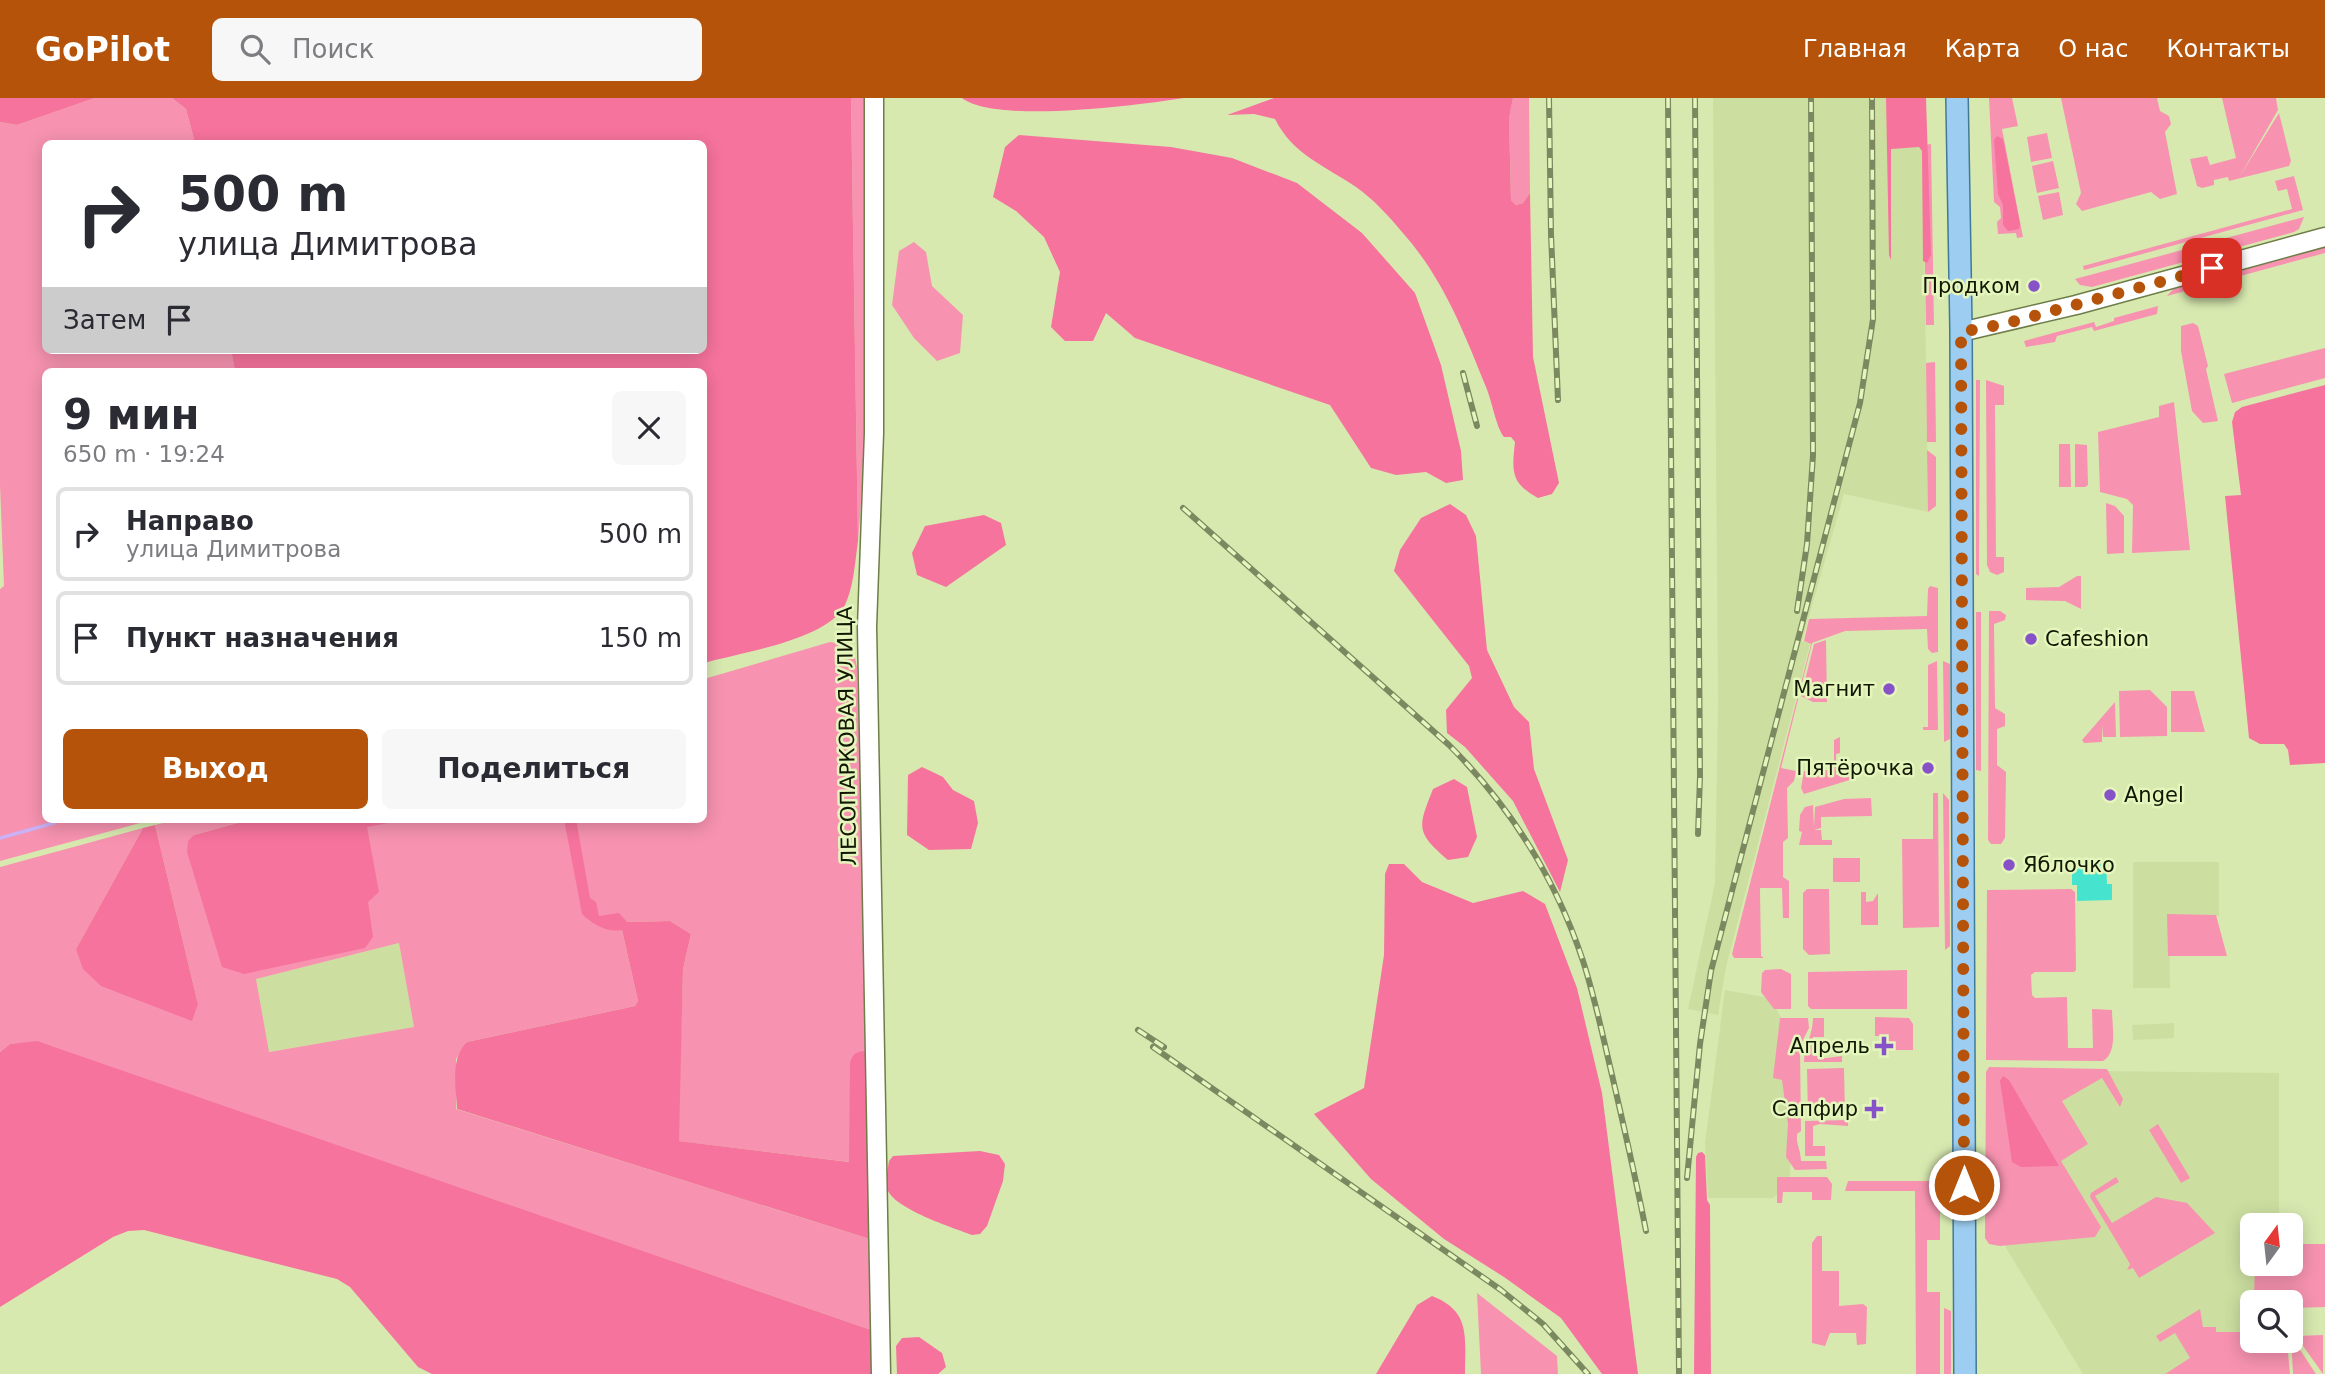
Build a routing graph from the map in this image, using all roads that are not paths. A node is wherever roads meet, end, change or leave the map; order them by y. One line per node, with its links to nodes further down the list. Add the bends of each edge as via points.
1 (874, 98): 5 (street, ЛЕСОПАРКОВАЯ УЛИЦА, via 874,433 867,627)
2 (1957, 98): 4 (main road)
3 (2325, 237): 4 (street)
4 (1961, 332): 6 (main road)
5 (881, 1374)
6 (1965, 1374)

